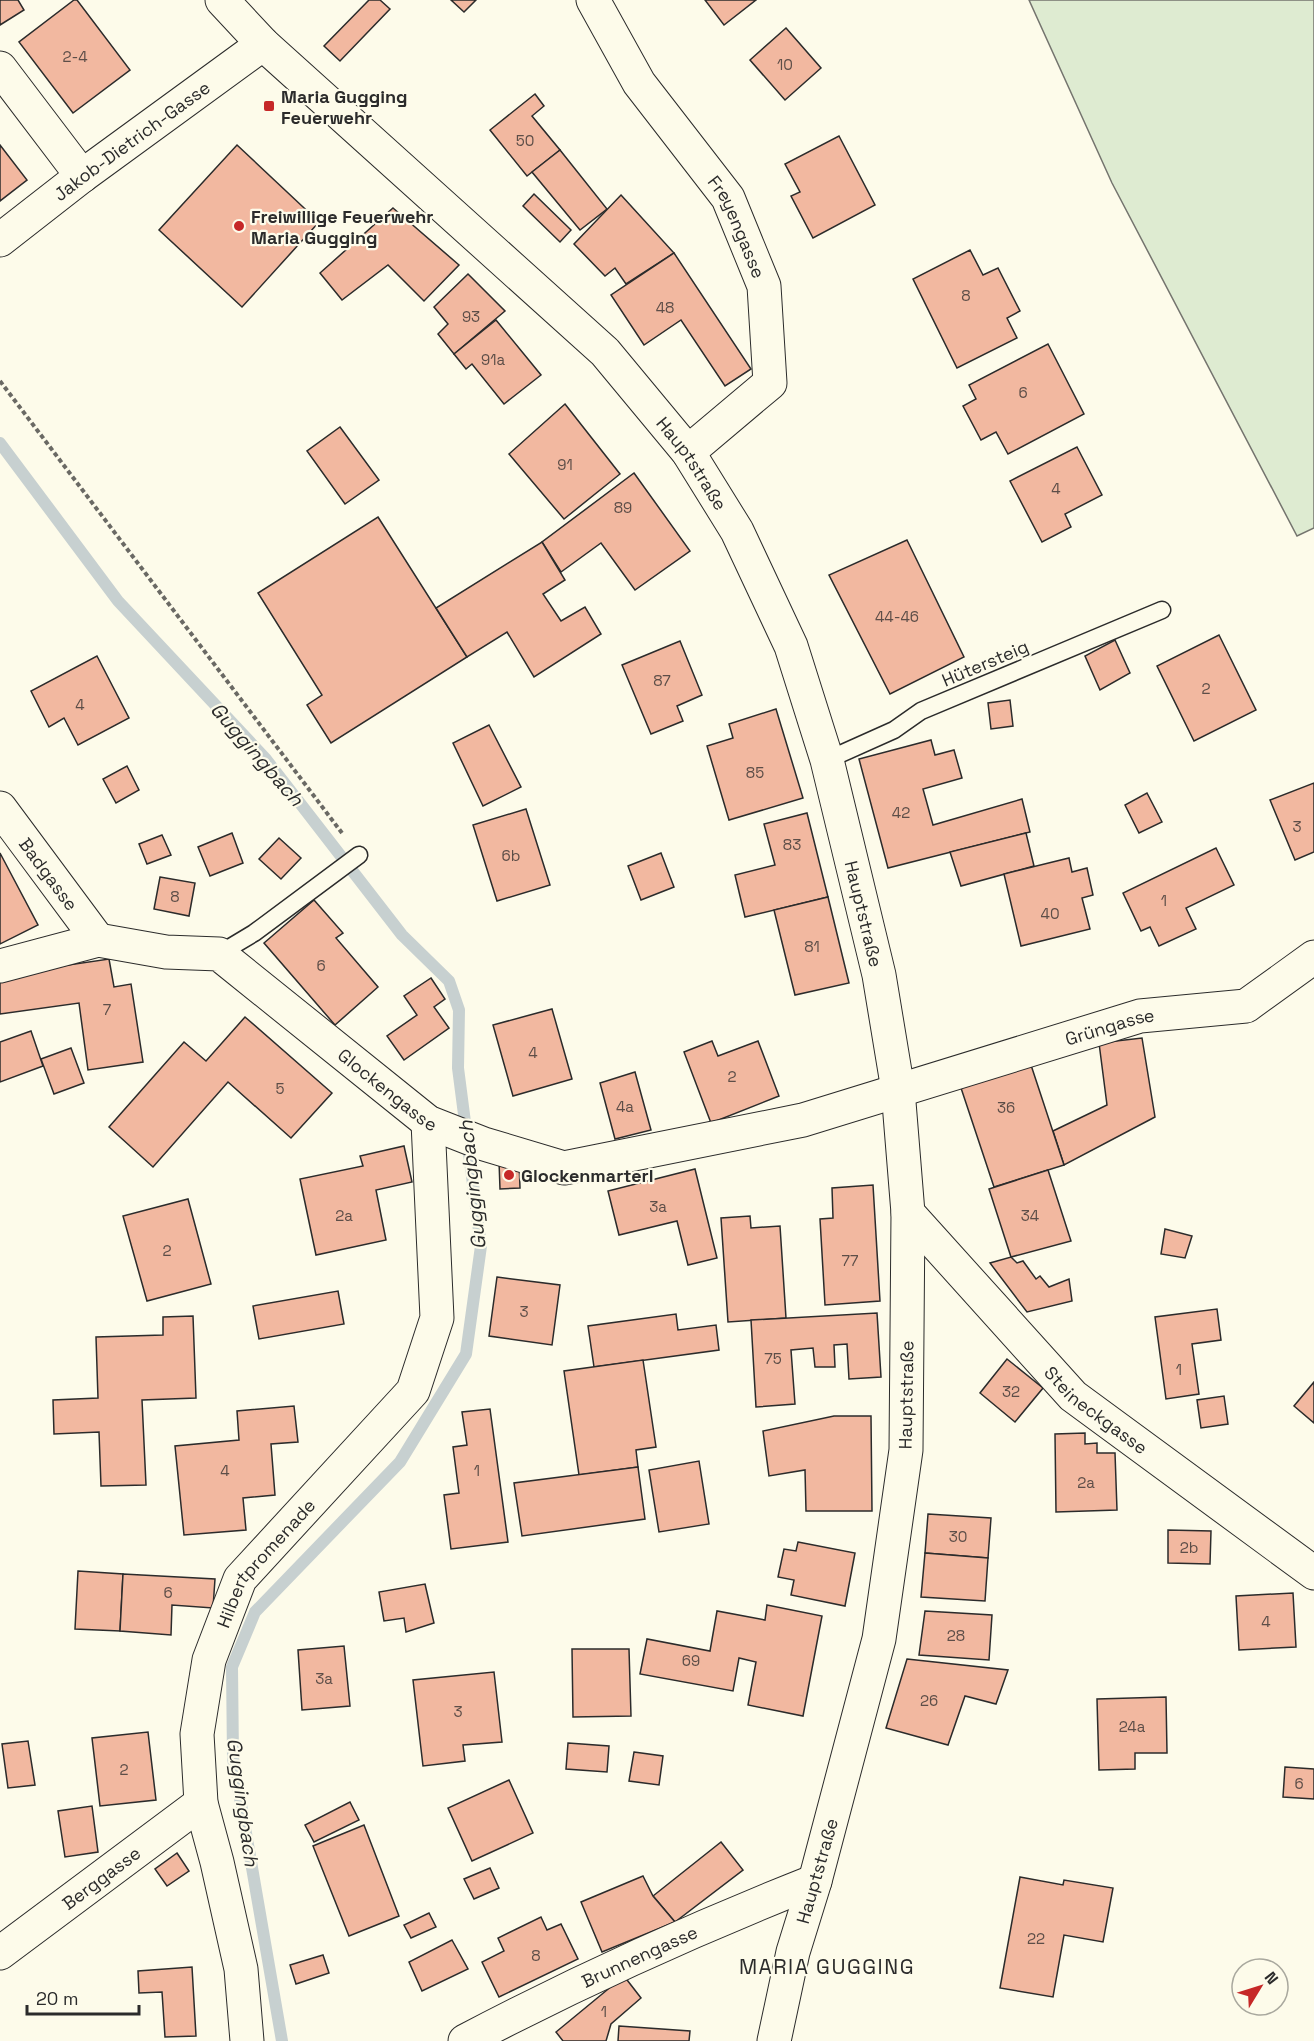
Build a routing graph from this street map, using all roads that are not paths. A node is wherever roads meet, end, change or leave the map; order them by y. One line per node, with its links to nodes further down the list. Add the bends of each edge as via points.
1 (222, 0): 3 (street, Hauptstraße)
2 (593, 0): 7 (street, Freyengasse, via 639,83 728,198 764,286 770,383)
3 (263, 44): 5 (street, Jakob-Dietrich-Gasse); 7 (street, Hauptstraße, via 605,352)
4 (0, 68): 5 (street)
5 (82, 176): 6 (street, Jakob-Dietrich-Gasse)
6 (0, 240)
7 (688, 452): 9 (street, Hauptstraße, via 737,531 791,646)
8 (1162, 610): 9 (lane, Hütersteig, via 921,711 894,730)
9 (827, 760): 16 (street, Hauptstraße, via 879,975)
10 (0, 808): 12 (street, Badgasse)
11 (357, 857): 13 (lane)
12 (98, 940): 13 (street, via 166,952); 15 (street)
13 (219, 954): 17 (street, Glockengasse)
14 (1314, 957): 16 (street, Grüngasse, via 1246,1006 1140,1016)
15 (0, 966)
16 (898, 1090): 17 (street, Glockengasse, via 803,1120 564,1168); 18 (street, Hauptstraße)
17 (437, 1125): 20 (street, Hilbertpromenade, via 437,1318 413,1391 240,1579 209,1660 197,1734)
18 (908, 1213): 19 (street, Steineckgasse, via 1073,1396); 21 (street, Hauptstraße, via 906,1450 879,1638)
19 (1314, 1573)
20 (201, 1803): 22 (street, Berggasse); 23 (street, Hilbertpromenade, via 241,1969)
21 (815, 1881): 24 (street, Brunnengasse, via 616,1965); 25 (street, Hauptstraße, via 793,1952)
22 (0, 1953)
23 (248, 2041)
24 (465, 2041)
25 (774, 2041)

